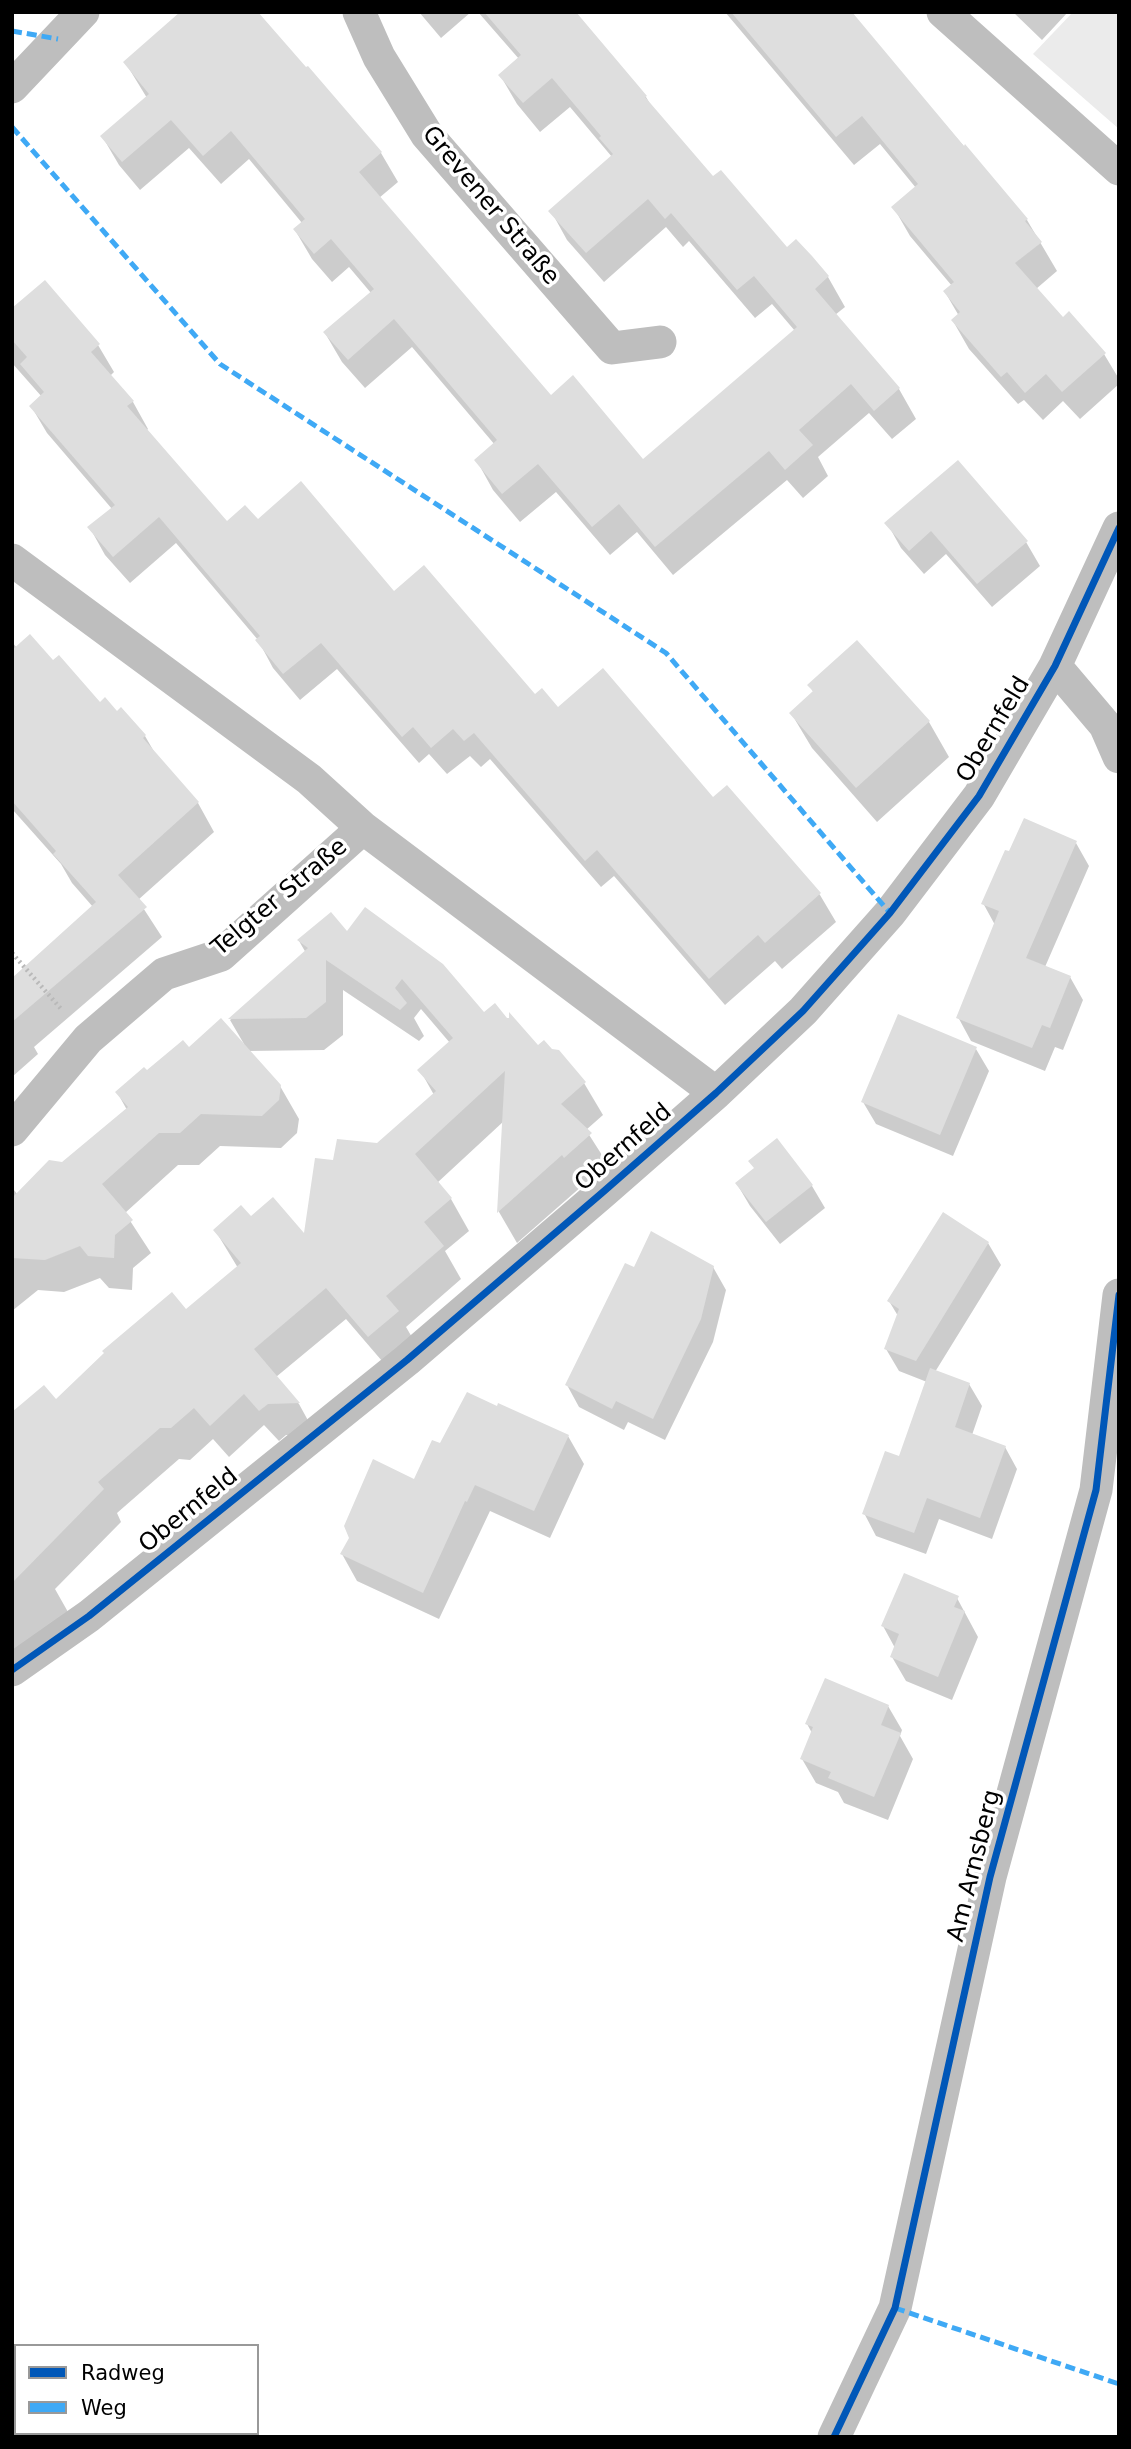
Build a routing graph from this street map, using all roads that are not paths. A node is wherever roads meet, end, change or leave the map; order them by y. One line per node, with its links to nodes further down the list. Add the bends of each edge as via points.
1 (83, 12): 4 (street)
2 (359, 12): 6 (street, Grevener Straße, via 379,57 427,135 612,348)
3 (943, 12): 5 (street)
4 (12, 87)
5 (1119, 169)
6 (660, 342)
7 (1119, 528): 9 (street, Obernfeld)
8 (12, 559): 11 (street, Telgter Straße, via 309,779)
9 (1055, 667): 10 (street, via 1105,725); 12 (street, Obernfeld, via 979,796 890,913 803,1011)
10 (1119, 757)
11 (363, 828): 12 (street, Telgter Straße); 13 (street, Telgter Straße, via 221,955 164,974 88,1039)
12 (716, 1093): 15 (street, Obernfeld, via 407,1360 100,1607)
13 (12, 1130)
14 (1119, 1295): 16 (street, Am Arnsberg, via 1096,1490 990,1877 895,2308)
15 (12, 1671)
16 (834, 2437)

